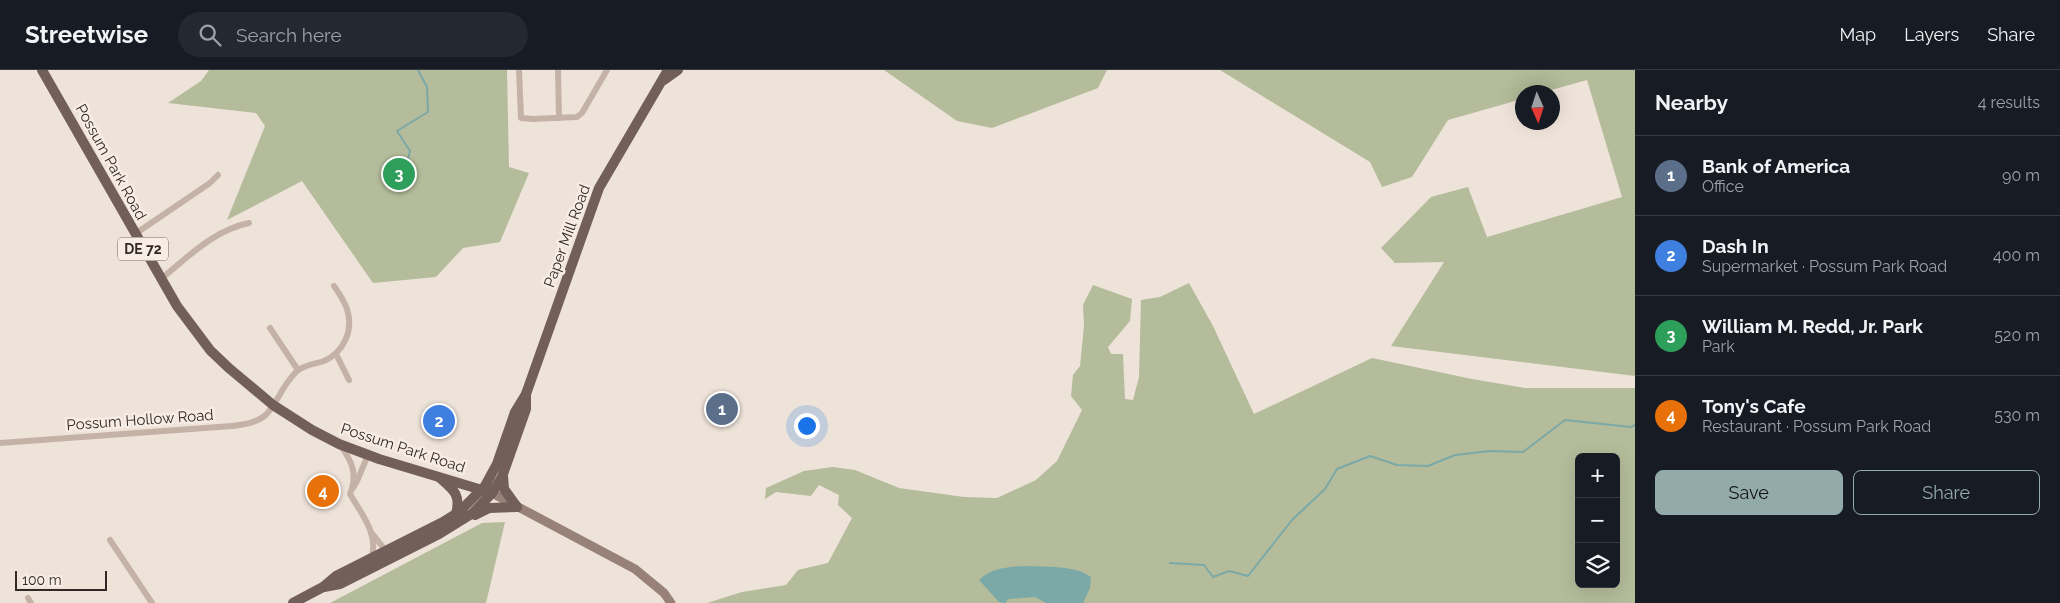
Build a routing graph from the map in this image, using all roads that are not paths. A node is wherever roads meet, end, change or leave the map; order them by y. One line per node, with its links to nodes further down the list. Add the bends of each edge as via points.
1 (42, 70): 10 (main road, Possum Park Road / DE 72)
2 (519, 70): 7 (street, via 521,118)
3 (558, 70): 7 (street)
4 (607, 70): 7 (street, via 582,113 577,117)
5 (678, 70): 6 (main road)
6 (663, 75): 17 (main road, Paper Mill Road, via 599,188)
7 (558, 118)
8 (218, 175): 10 (street)
9 (249, 223): 11 (street, via 239,225 197,248)
10 (135, 234): 11 (main road, Possum Park Road / DE 72)
11 (161, 279): 18 (main road, Possum Park Road / DE 72, via 210,350)
12 (334, 286): 14 (street, via 344,301 349,322 346,340)
13 (270, 328): 15 (street)
14 (336, 354): 15 (street); 16 (street)
15 (298, 370): 18 (street, Possum Hollow Road)
16 (349, 380)
17 (526, 394): 22 (main road, Paper Mill Road, via 526,409); 25 (main road, Paper Mill Road, via 515,412)
18 (273, 406): 19 (street, Possum Hollow Road, via 264,418 239,426); 20 (main road, Possum Park Road / DE 72)
19 (0, 443)
20 (339, 444): 21 (main road, Possum Park Road / DE 72); 24 (street, via 352,463)
21 (368, 455): 23 (main road, Possum Park Road / DE 72); 24 (street)
22 (503, 473): 25 (main road, Paper Mill Road); 26 (main road, via 504,489)
23 (438, 476): 25 (main road, Possum Park Road / DE 72); 27 (main road, via 457,495)
24 (353, 488): 28 (street, via 350,494)
25 (488, 491): 26 (street); 27 (main road, Paper Mill Road, via 473,513)
26 (518, 507): 27 (main road, via 489,508); 36 (street, via 635,569)
27 (457, 518): 30 (main road, Paper Mill Road); 32 (main road, Paper Mill Road)
28 (371, 532): 30 (street); 31 (street, via 374,547)
29 (110, 540): 34 (street)
30 (386, 551): 31 (main road, Paper Mill Road); 32 (main road, via 384,559)
31 (371, 558): 33 (main road, Paper Mill Road, via 336,576)
32 (362, 573): 33 (main road, Paper Mill Road, via 340,584)
33 (323, 587): 35 (main road, Paper Mill Road)
34 (152, 603)
35 (293, 603)
36 (671, 603)

